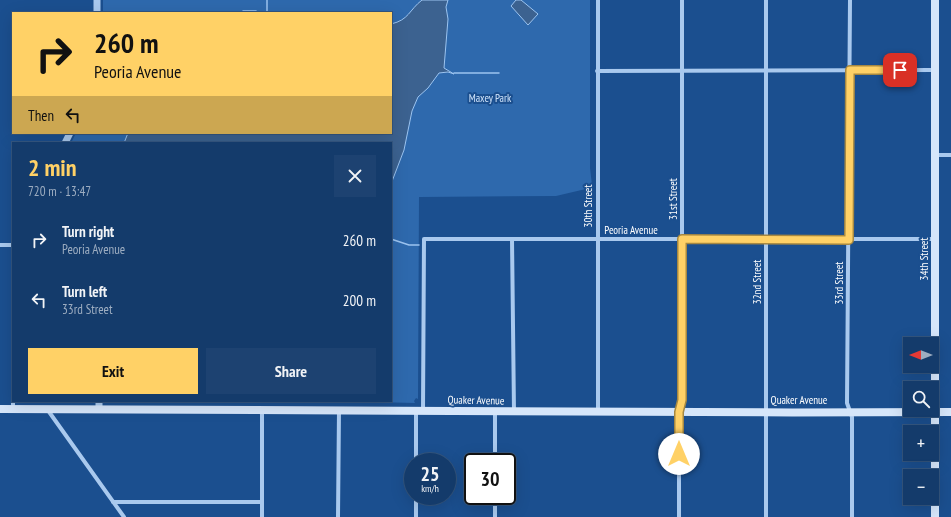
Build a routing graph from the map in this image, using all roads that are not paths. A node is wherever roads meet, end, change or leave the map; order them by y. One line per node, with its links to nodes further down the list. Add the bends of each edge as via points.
1 (97, 0): 7 (street)
2 (598, 0): 10 (street, 30th Street)
3 (682, 0): 11 (street, 31st Street)
4 (766, 0): 12 (street, 32nd Street)
5 (850, 0): 8 (street, 33rd Street)
6 (935, 0): 9 (main road, 34th Street)
7 (97, 12)
8 (850, 70): 9 (street); 12 (street); 20 (street, 33rd Street)
9 (935, 70): 14 (main road, 34th Street)
10 (598, 71): 11 (street); 16 (street, 30th Street)
11 (682, 71): 12 (street); 17 (street, 31st Street)
12 (766, 71): 18 (street, 32nd Street)
13 (951, 154): 14 (street)
14 (934, 155): 19 (main road, 34th Street)
15 (512, 239): 16 (street, Peoria Avenue); 30 (street, Peoria Avenue, via 424,239); 34 (street)
16 (598, 239): 17 (street, Peoria Avenue); 35 (street, 30th Street)
17 (682, 239): 18 (street, Peoria Avenue); 36 (street, 31st Street, via 682,400)
18 (766, 239): 20 (street, Peoria Avenue); 31 (street, 32nd Street)
19 (935, 239): 20 (street, Peoria Avenue); 23 (main road, 34th Street)
20 (849, 240): 32 (street, 33rd Street, via 847,403)
21 (0, 245): 22 (street)
22 (12, 245)
23 (935, 381)
24 (13, 405): 27 (main road, Quaker Avenue); 28 (main road, Quaker Avenue)
25 (99, 405): 26 (main road, Quaker Avenue); 28 (main road, Quaker Avenue)
26 (262, 408): 29 (main road, Quaker Avenue); 44 (street)
27 (0, 409)
28 (47, 409): 43 (street)
29 (339, 410): 30 (main road, Quaker Avenue); 49 (street)
30 (420, 411): 33 (main road, Quaker Avenue); 41 (street)
31 (766, 411): 32 (main road, Quaker Avenue); 36 (main road, Quaker Avenue); 53 (street, 32nd Street)
32 (850, 411): 37 (main road, Quaker Avenue); 54 (street, 33rd Street)
33 (495, 412): 34 (main road, Quaker Avenue); 42 (street)
34 (514, 412): 35 (main road, Quaker Avenue)
35 (598, 412): 36 (main road, Quaker Avenue)
36 (679, 412): 52 (street, 31st Street)
37 (903, 412)
38 (939, 412): 39 (main road, Quaker Avenue)
39 (951, 412)
40 (935, 417): 55 (main road, 34th Street)
41 (417, 453)
42 (495, 453)
43 (113, 502): 44 (street); 47 (street)
44 (262, 502): 48 (street)
45 (416, 505): 50 (street)
46 (495, 505): 51 (street)
47 (124, 517)
48 (262, 517)
49 (338, 517)
50 (416, 517)
51 (495, 517)
52 (679, 517)
53 (766, 517)
54 (852, 517)
55 (935, 517)

